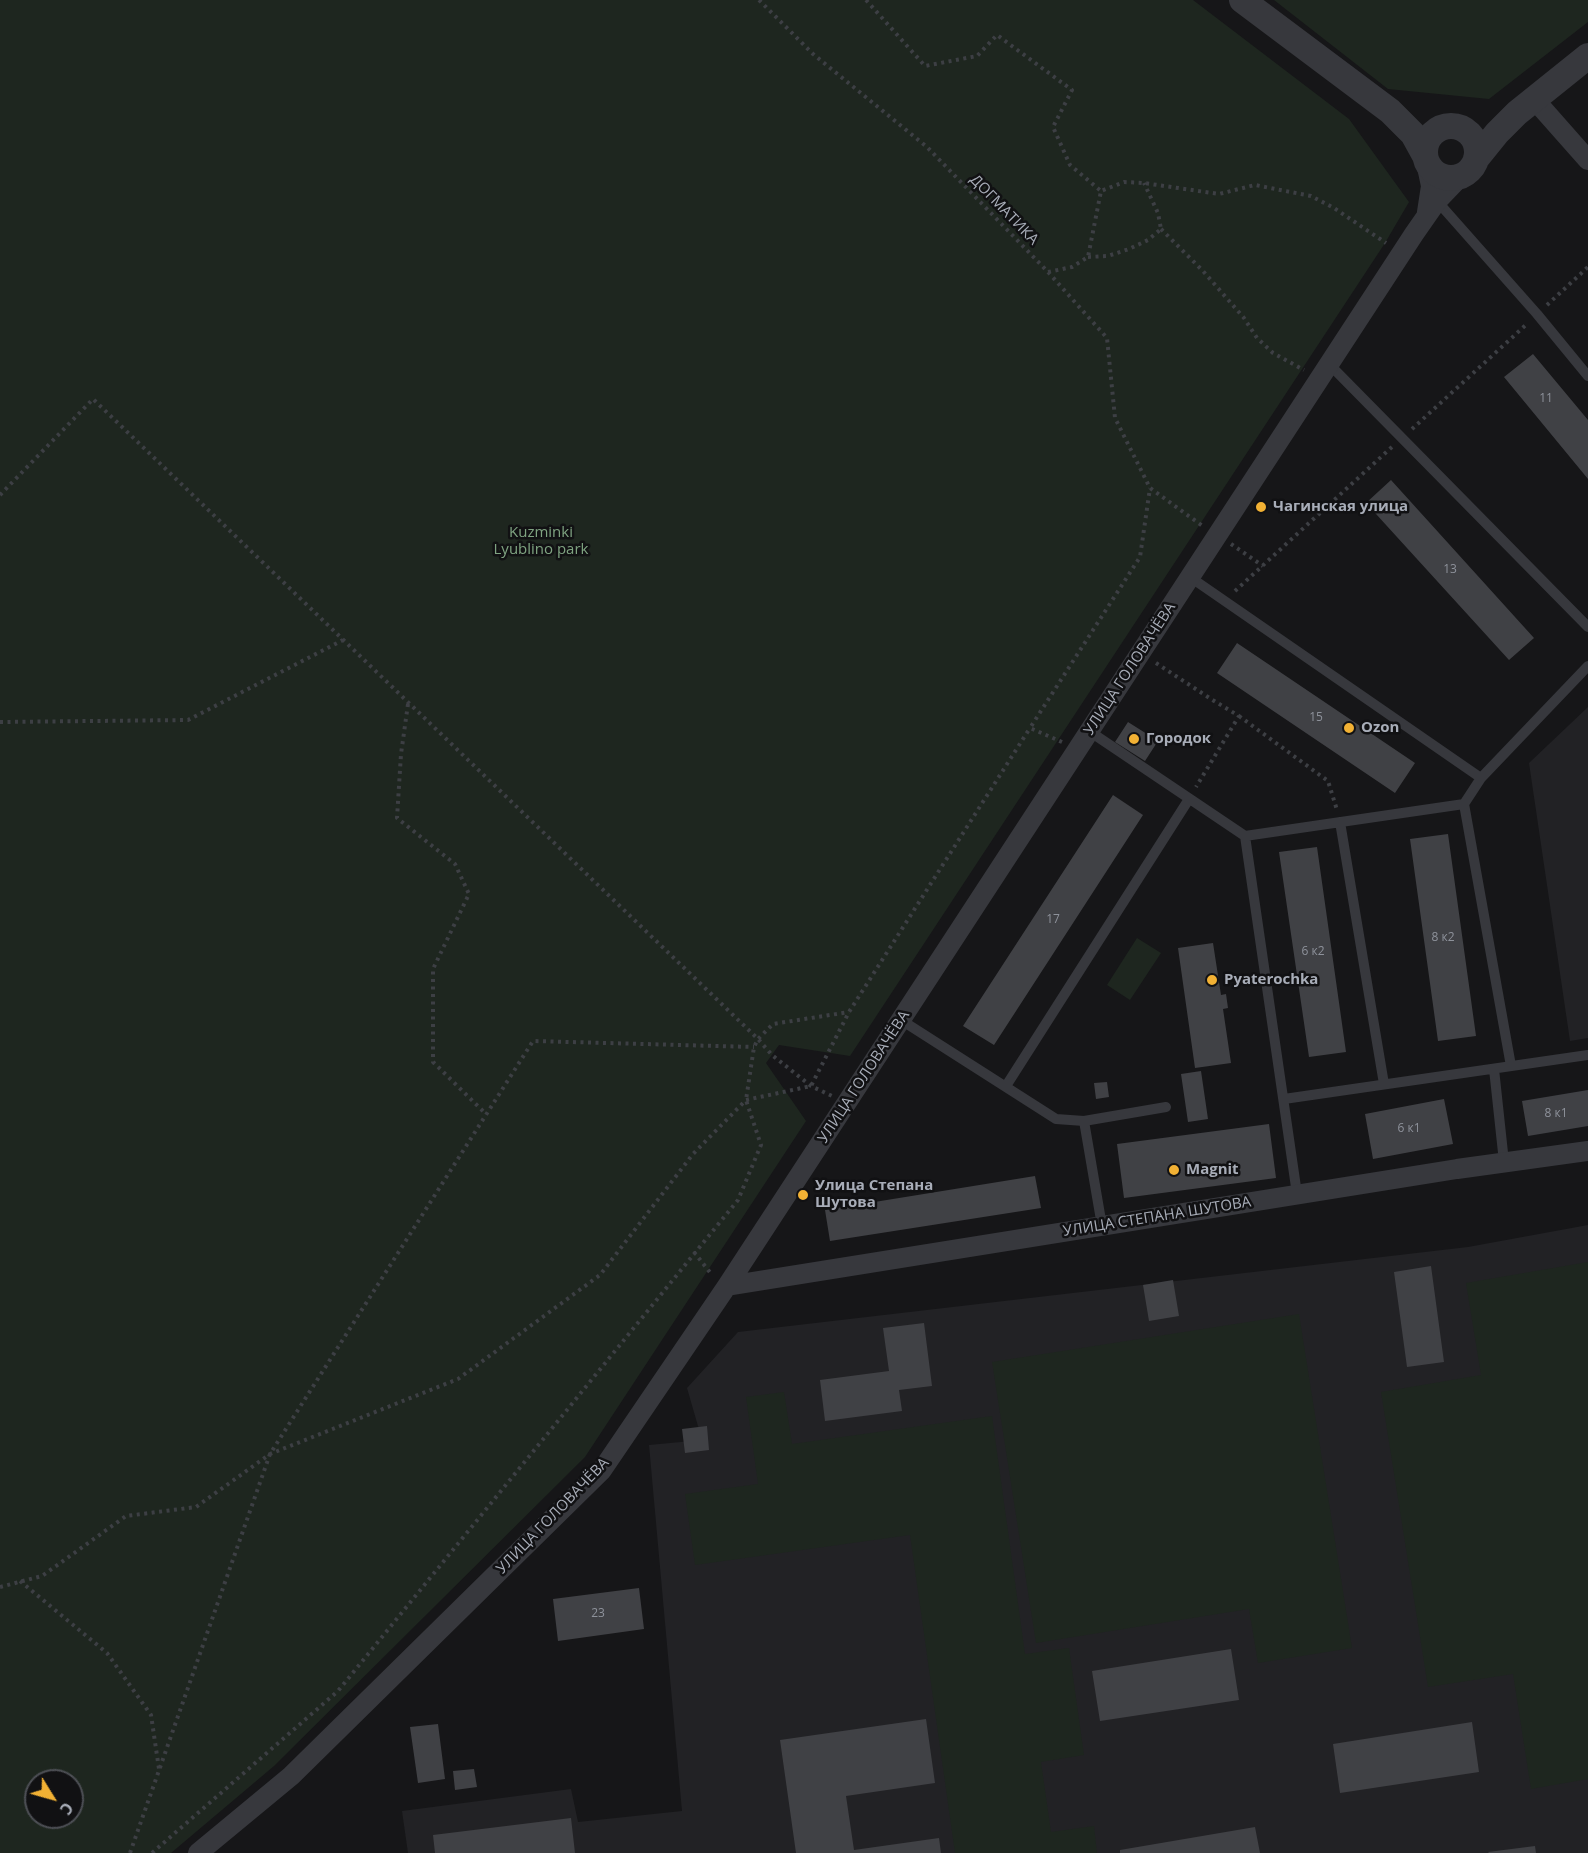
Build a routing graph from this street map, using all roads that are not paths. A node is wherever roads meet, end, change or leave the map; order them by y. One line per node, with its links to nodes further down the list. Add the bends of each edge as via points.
1 (1242, 0): 4 (street)
2 (1588, 56): 3 (street)
3 (1526, 106): 5 (street, via 1493,124); 7 (street); 8 (street, via 1497,132)
4 (1390, 111): 5 (street, via 1425,124); 6 (street, via 1413,134)
5 (1453, 126): 6 (street, via 1428,138); 8 (street, via 1465,130 1475,143)
6 (1425, 158): 8 (street, via 1430,169 1444,178); 9 (street, УЛИЦА ГОЛОВАЧЁВА)
7 (1588, 159)
8 (1468, 168): 9 (street, УЛИЦА ГОЛОВАЧЁВА)
9 (1432, 208): 10 (street, УЛИЦА ГОЛОВАЧЁВА); 11 (lane, via 1537,314)
10 (1324, 371): 12 (street, УЛИЦА ГОЛОВАЧЁВА, via 1223,539); 13 (lane, via 1402,438)
11 (1588, 376)
12 (1190, 577): 15 (street, УЛИЦА ГОЛОВАЧЁВА); 16 (lane)
13 (1588, 627)
14 (1588, 666): 16 (lane)
15 (1089, 731): 17 (lane); 21 (street, УЛИЦА ГОЛОВАЧЁВА)
16 (1481, 778): 18 (lane)
17 (1189, 799): 20 (lane); 26 (lane)
18 (1464, 804): 19 (lane); 23 (lane)
19 (1340, 822): 20 (lane); 25 (lane)
20 (1245, 836): 27 (lane)
21 (901, 1020): 26 (lane); 34 (street, УЛИЦА ГОЛОВАЧЁВА)
22 (1588, 1055): 23 (lane)
23 (1511, 1066): 24 (lane)
24 (1494, 1069): 25 (lane); 31 (lane)
25 (1384, 1084): 27 (lane)
26 (1006, 1086): 29 (lane, via 1056,1119)
27 (1284, 1099): 32 (lane)
28 (1166, 1107): 29 (lane)
29 (1084, 1121): 33 (lane)
30 (1588, 1151): 31 (street, УЛИЦА СТЕПАНА ШУТОВА)
31 (1504, 1162): 32 (street, УЛИЦА СТЕПАНА ШУТОВА)
32 (1297, 1194): 33 (street, УЛИЦА СТЕПАНА ШУТОВА)
33 (1102, 1226): 34 (street, УЛИЦА СТЕПАНА ШУТОВА)
34 (727, 1286): 35 (street, УЛИЦА ГОЛОВАЧЁВА, via 602,1470 291,1776)
35 (198, 1853)

